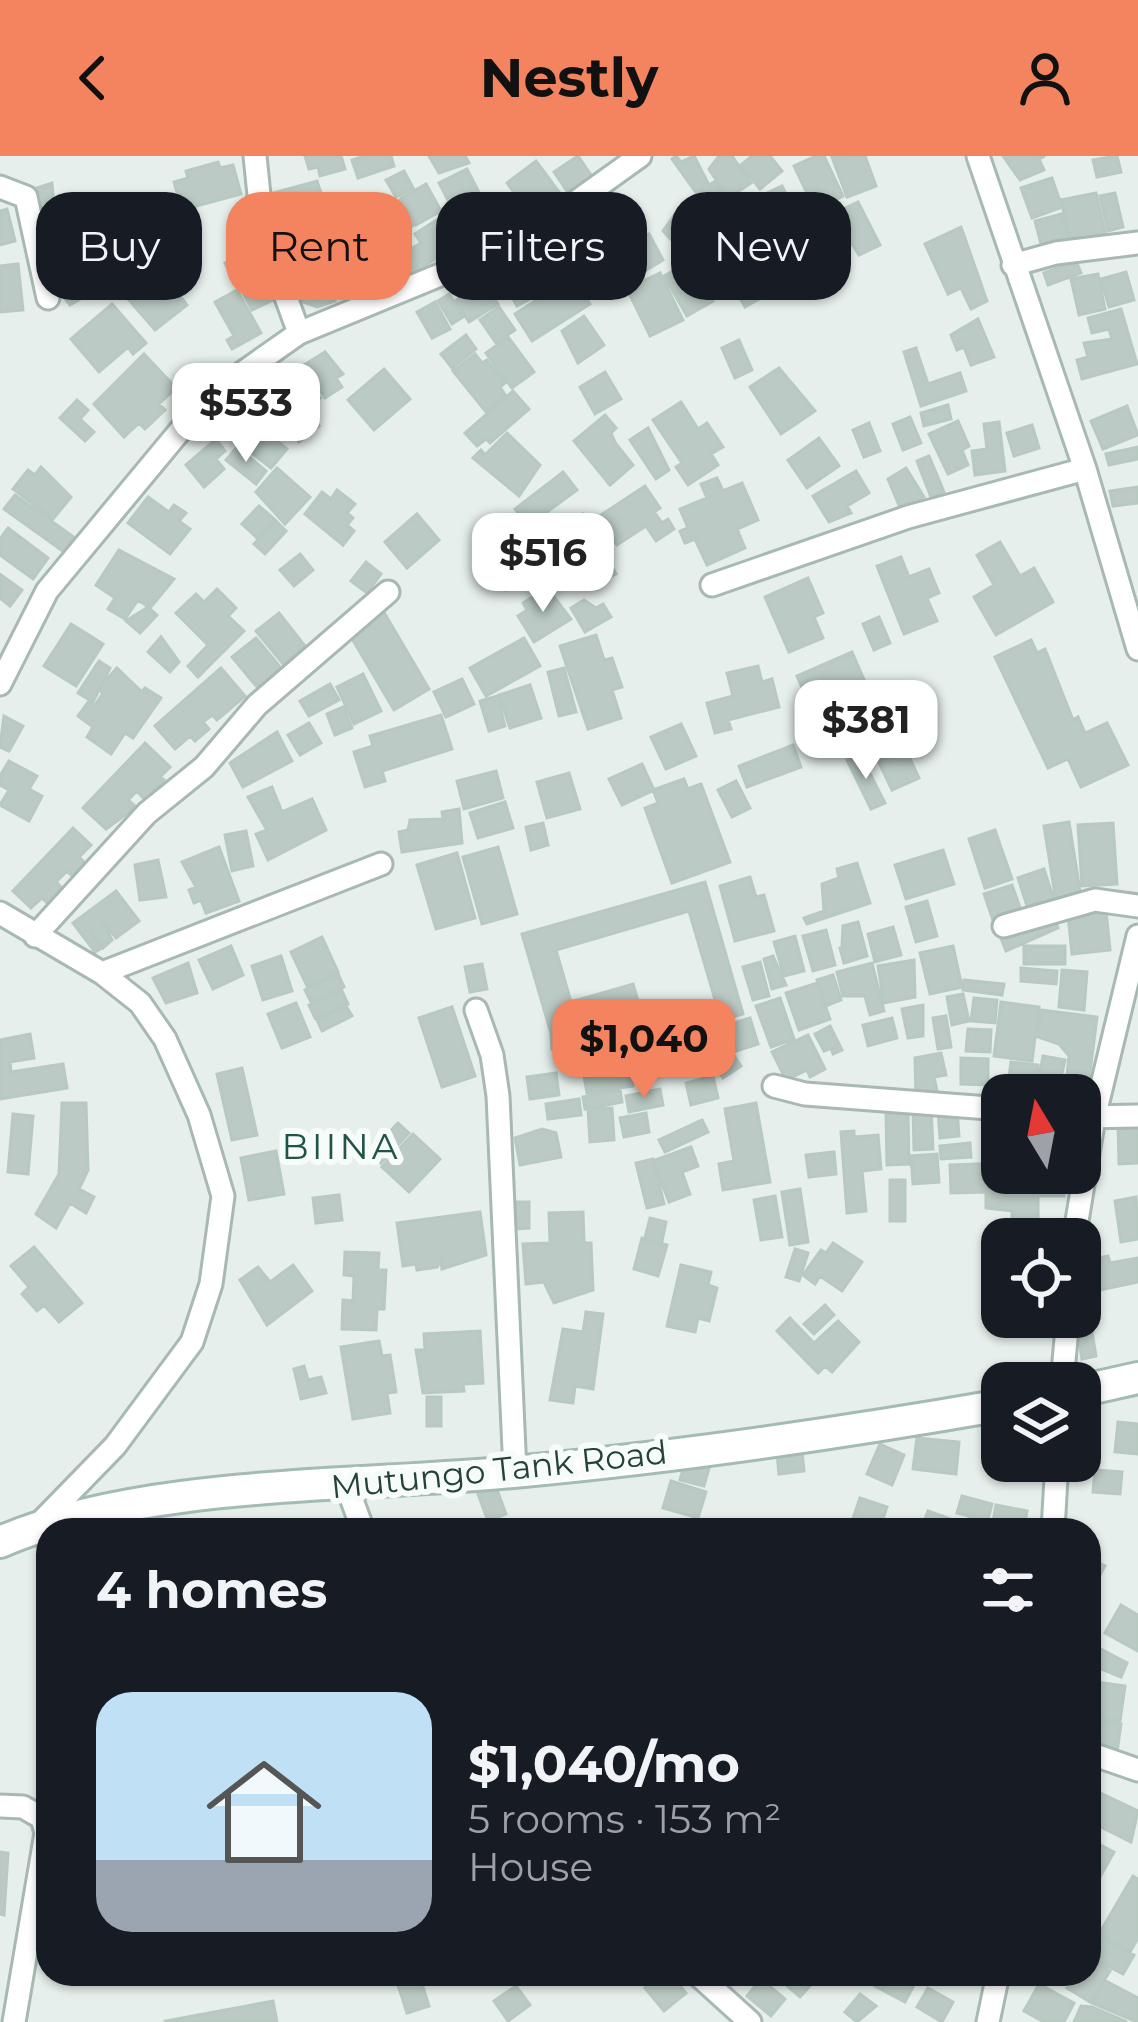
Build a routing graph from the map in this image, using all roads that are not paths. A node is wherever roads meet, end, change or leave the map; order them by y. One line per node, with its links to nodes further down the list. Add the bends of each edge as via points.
1 (255, 156): 8 (street, via 262,234)
2 (640, 156): 8 (street, via 520,242)
3 (978, 156): 7 (street)
4 (0, 187): 5 (street, via 26,197)
5 (36, 243)
6 (1138, 244): 7 (street)
7 (1013, 265): 9 (street)
8 (298, 334): 13 (street, via 208,397 137,478 46,591)
9 (1085, 470): 10 (street, via 908,518); 12 (street)
10 (712, 585)
11 (388, 592): 18 (street, via 257,705)
12 (1138, 649)
13 (0, 684)
14 (381, 864): 20 (street)
15 (1138, 906): 17 (street, via 1095,900)
16 (0, 913): 18 (street)
17 (1004, 926)
18 (35, 936): 20 (street)
19 (1138, 936): 22 (street)
20 (102, 974): 33 (street, via 140,1004 165,1040 199,1115 223,1196 219,1238 192,1342 115,1446)
21 (476, 1010): 30 (street, via 499,1096)
22 (1099, 1074)
23 (774, 1086): 24 (street)
24 (981, 1107)
25 (1138, 1116): 26 (street)
26 (1101, 1117)
27 (1138, 1378): 28 (street)
28 (1101, 1386)
29 (981, 1408): 30 (street, Mutungo Tank Road)
30 (515, 1472): 32 (street, Mutungo Tank Road)
31 (1056, 1482): 36 (street)
32 (346, 1484): 34 (street, Mutungo Tank Road); 35 (street)
33 (45, 1518)
34 (74, 1518)
35 (359, 1518)
36 (1054, 1518)
37 (36, 1526): 38 (street, Mutungo Tank Road)
38 (0, 1542)
39 (1101, 1758): 40 (street)
40 (1138, 1770)
41 (0, 1806): 42 (street)
42 (36, 1815)
43 (36, 1914): 46 (street)
44 (710, 1986): 47 (street)
45 (996, 1986): 48 (street)
46 (14, 2022)
47 (750, 2022)
48 (988, 2022)

